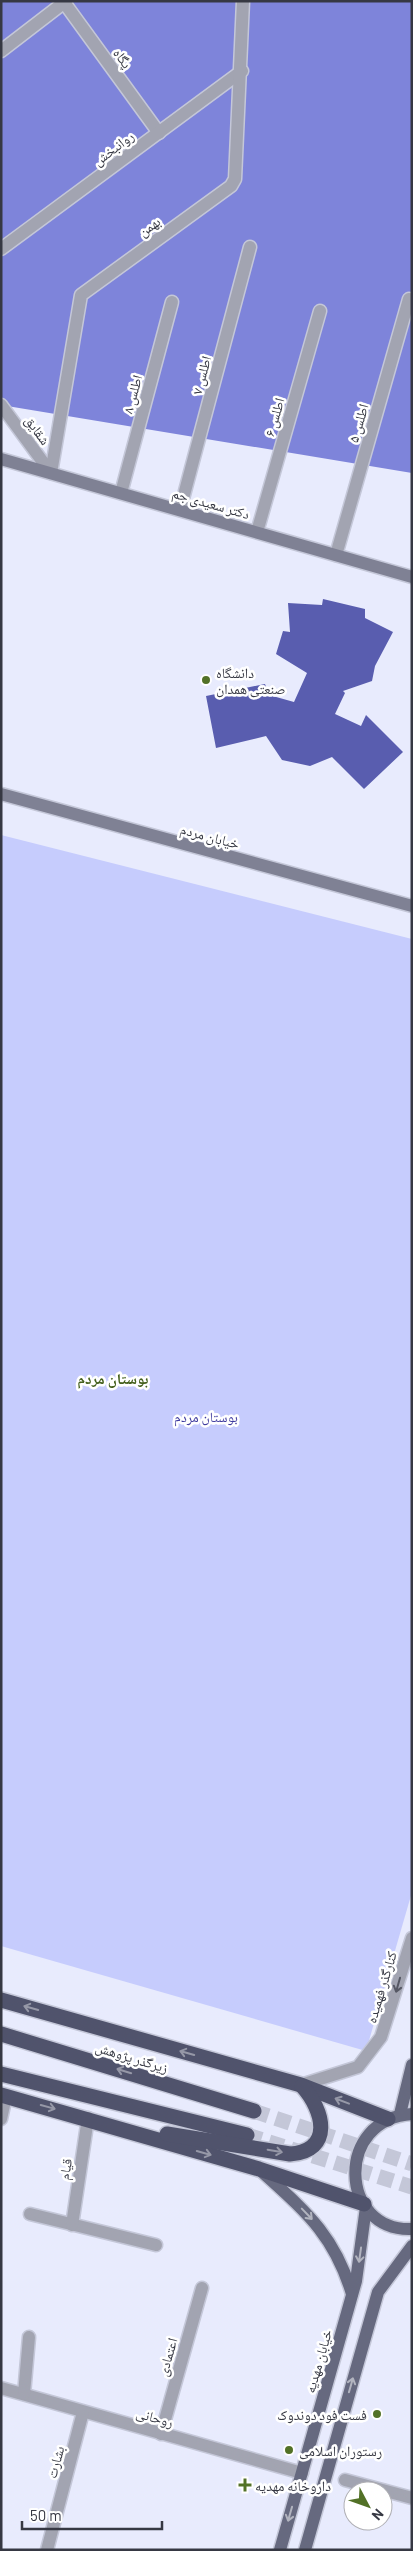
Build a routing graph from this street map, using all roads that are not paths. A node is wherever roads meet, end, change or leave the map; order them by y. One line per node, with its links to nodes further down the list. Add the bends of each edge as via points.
1 (244, 1): 4 (street, بهمن)
2 (64, 2): 3 (street); 5 (street, پگاه)
3 (1, 51)
4 (242, 71): 5 (street, روانبخش); 13 (street, بهمن, via 237,170 231,186 81,296)
5 (159, 133): 7 (street, روانبخش)
6 (250, 248): 15 (street, اطلس ۷)
7 (1, 249)
8 (409, 299): 17 (street, اطلس ۵)
9 (172, 302): 14 (street, اطلس ۸)
10 (320, 310): 16 (street, اطلس ۶)
11 (1, 405): 13 (street, شقایق)
12 (1, 459): 13 (street, دکتر سعیدی جم)
13 (51, 473): 14 (street, دکتر سعیدی جم)
14 (121, 493): 15 (street, دکتر سعیدی جم)
15 (180, 510): 16 (street, دکتر سعیدی جم)
16 (257, 532): 17 (street, دکتر سعیدی جم)
17 (336, 555): 18 (street, دکتر سعیدی جم)
18 (412, 576)
19 (1, 794): 20 (street, خیابان مردم)
20 (412, 906)
21 (412, 1938): 26 (street, کنارگذر فهمیده, one-way to 26, via 381,2037 358,2067)
22 (1, 2000): 26 (highway, one-way to 22)
23 (1, 2034): 28 (highway, زیرگذر پژوهش, one-way to 23)
24 (412, 2065): 29 (main road)
25 (1, 2074): 33 (highway)
26 (301, 2085): 29 (highway, one-way to 26); 32 (highway, one-way to 26, via 300,2153 319,2139 322,2124 315,2103)
27 (4, 2095): 30 (highway, one-way to 30); 31 (street)
28 (254, 2111)
29 (400, 2115): 35 (main road, via 366,2136 357,2152 356,2188)
30 (88, 2118): 32 (highway); 37 (street, قیام)
31 (1, 2119)
32 (123, 2129): 34 (highway, one-way to 34)
33 (247, 2135)
34 (259, 2169): 35 (highway); 42 (main road, one-way to 42, via 320,2227 340,2261)
35 (365, 2206): 38 (main road, via 393,2226); 42 (main road, خیابان مهدیه, one-way to 42)
36 (30, 2214): 37 (street)
37 (72, 2225): 39 (street)
38 (412, 2229)
39 (156, 2245)
40 (412, 2246): 53 (main road, one-way to 40, via 378,2292)
41 (202, 2288): 47 (street, اعتمادی)
42 (352, 2296): 48 (main road, خیابان مهدیه)
43 (29, 2337): 45 (street)
44 (1, 2388): 45 (street, روحانی)
45 (24, 2394): 46 (street, روحانی)
46 (83, 2412): 47 (street, روحانی); 51 (street, بشارت)
47 (161, 2434): 48 (street, روحانی)
48 (302, 2473): 52 (main road, خیابان مهدیه, one-way to 52)
49 (345, 2480): 50 (street)
50 (412, 2498)
51 (47, 2550)
52 (280, 2550)
53 (305, 2550)

